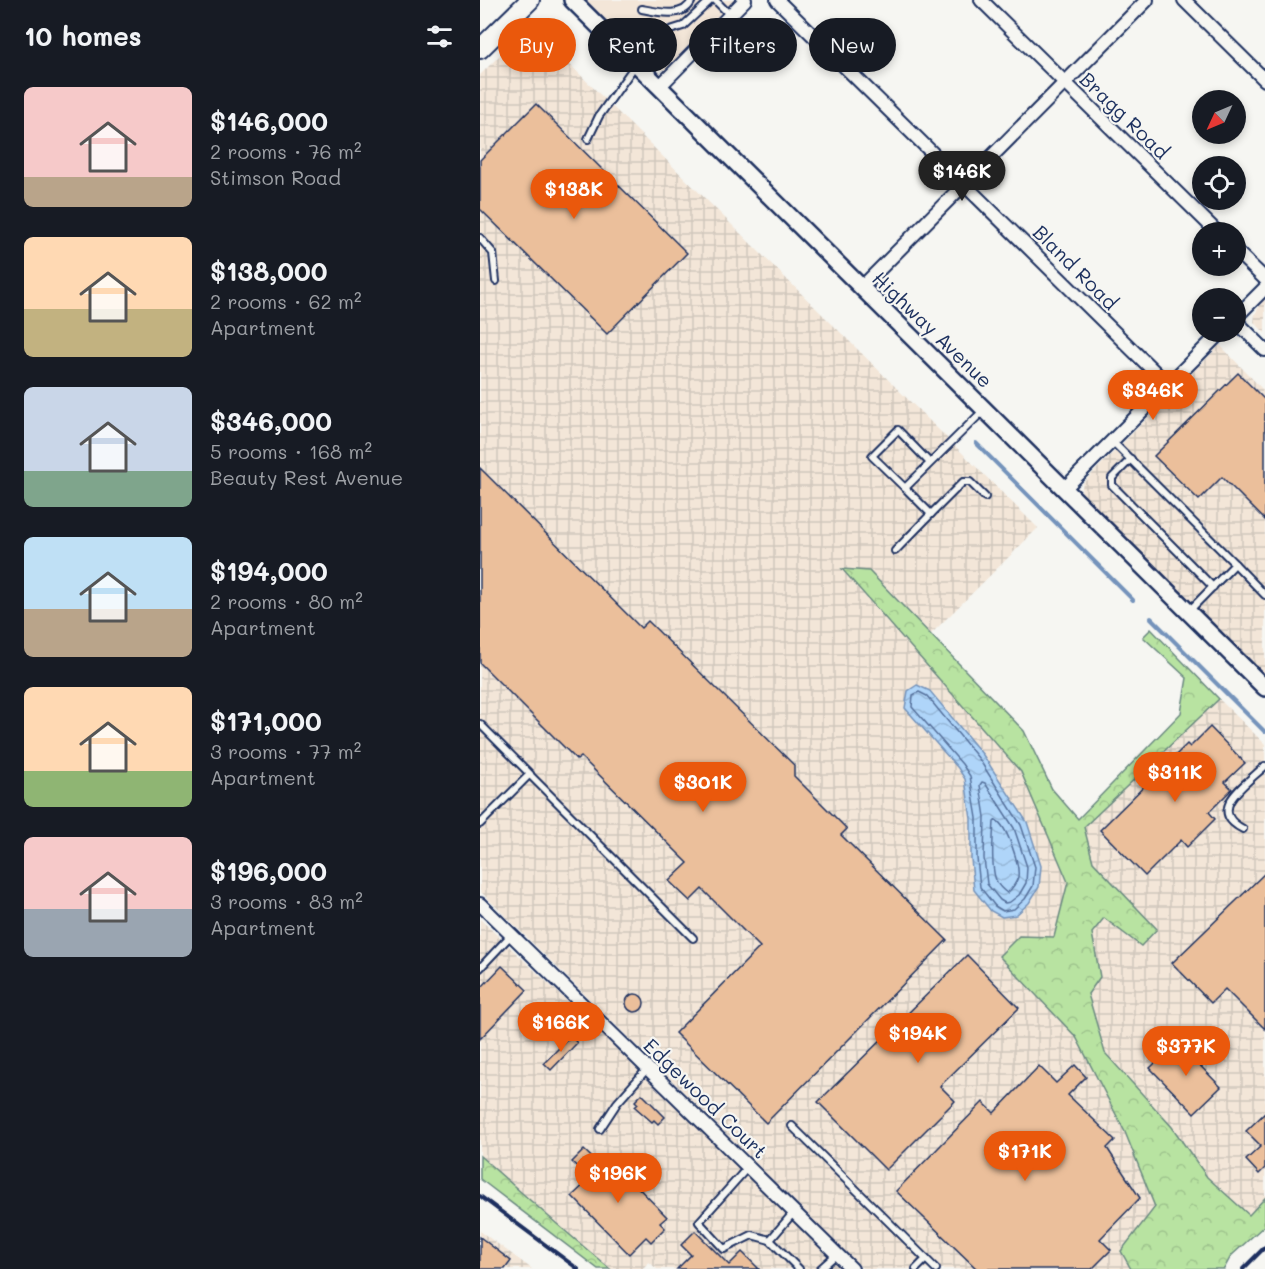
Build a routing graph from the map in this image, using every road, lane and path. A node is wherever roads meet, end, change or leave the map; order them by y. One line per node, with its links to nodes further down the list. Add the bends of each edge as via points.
1 (530, 0): 14 (main road)
2 (572, 0): 12 (street, Highway Avenue)
3 (692, 0): 10 (lane, via 680,12)
4 (713, 0): 11 (lane); 13 (lane)
5 (746, 0): 11 (street)
6 (777, 0): 21 (street, Bland Road)
7 (981, 0): 18 (street, Bragg Road)
8 (1148, 0): 18 (street)
9 (1184, 0): 17 (street)
10 (642, 9)
11 (730, 15): 19 (street)
12 (590, 18)
13 (677, 29)
14 (480, 49)
15 (630, 72): 20 (lane)
16 (644, 72): 19 (street, Highway Avenue)
17 (1265, 80)
18 (1065, 83): 21 (street); 22 (street, Bragg Road)
19 (659, 87): 27 (street, Highway Avenue)
20 (588, 139)
21 (964, 184): 27 (street); 33 (street, Bland Road)
22 (1207, 222)
23 (480, 238): 26 (lane, via 493,253)
24 (1246, 261): 25 (street)
25 (1265, 279)
26 (496, 281)
27 (861, 288): 34 (street, Highway Avenue)
28 (1265, 288): 29 (street)
29 (1246, 308)
30 (1246, 330): 32 (street)
31 (1211, 342): 33 (street)
32 (1265, 350)
33 (1168, 385): 35 (street)
34 (984, 409): 37 (lane); 39 (street, Highway Avenue)
35 (1112, 441): 36 (lane); 39 (street)
36 (1131, 459): 43 (lane); 44 (lane, via 1112,478 1112,485)
37 (930, 463): 38 (lane); 38 (lane, via 898,430 872,456)
38 (905, 488): 41 (lane)
39 (1064, 489): 46 (street, Highway Avenue)
40 (985, 497): 41 (lane, via 970,482 963,482)
41 (931, 514): 42 (lane)
42 (895, 551)
43 (1235, 564): 44 (lane); 45 (lane)
44 (1213, 587): 46 (lane)
45 (1265, 595)
46 (1188, 612): 47 (street, Highway Avenue)
47 (1265, 688)
48 (480, 724): 50 (lane)
49 (1265, 766): 52 (lane, via 1227,806 1228,816)
50 (530, 775): 51 (lane); 55 (lane)
51 (480, 825)
52 (1244, 829)
53 (480, 904): 54 (street, Edgewood Court)
54 (511, 935): 56 (lane); 57 (street, Edgewood Court)
55 (693, 938)
56 (480, 968)
57 (648, 1068): 59 (lane); 60 (street, Edgewood Court)
58 (792, 1126): 64 (lane)
59 (600, 1129)
60 (748, 1167): 61 (street, Edgewood Court); 62 (lane, via 699,1222 724,1249 752,1235)
61 (794, 1212): 62 (lane); 63 (street, Edgewood Court)
62 (770, 1240): 65 (lane)
63 (837, 1254): 66 (lane); 67 (street, Edgewood Court)
64 (926, 1259): 68 (lane); 69 (lane)
65 (799, 1269)
66 (820, 1269)
67 (852, 1269)
68 (916, 1269)
69 (936, 1269)

